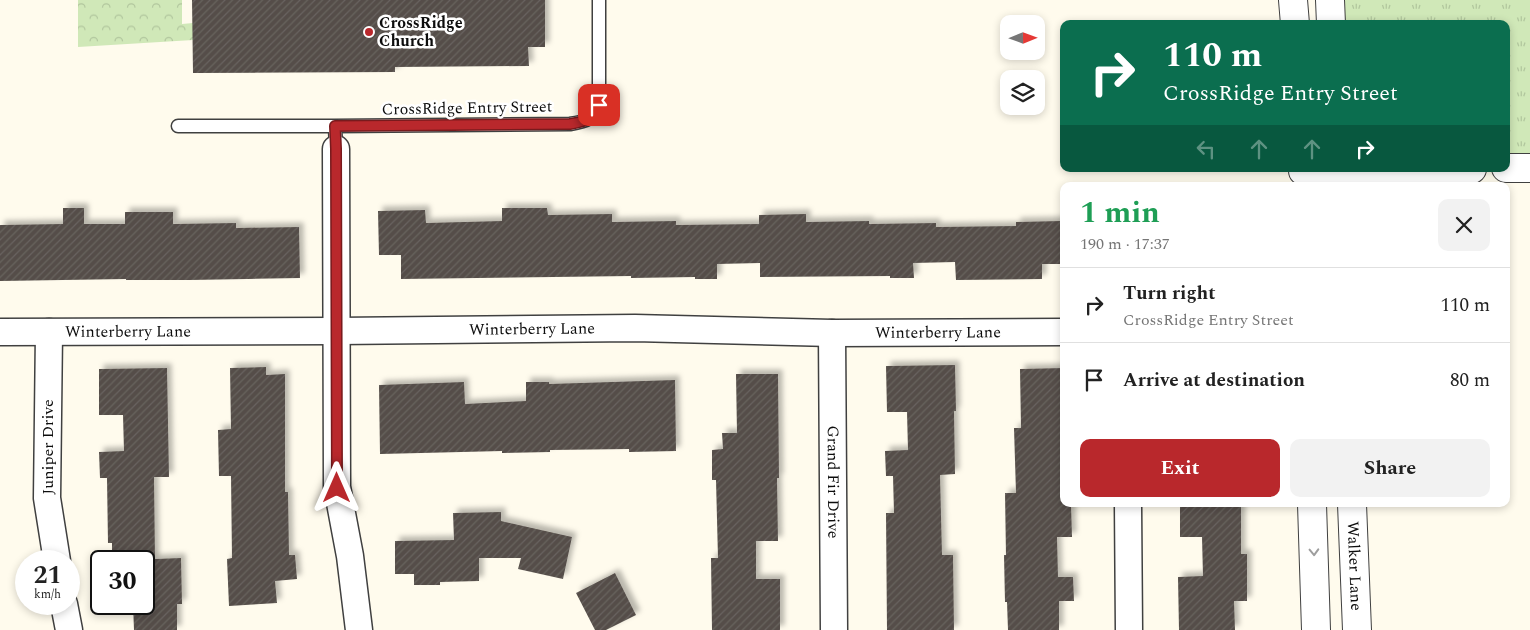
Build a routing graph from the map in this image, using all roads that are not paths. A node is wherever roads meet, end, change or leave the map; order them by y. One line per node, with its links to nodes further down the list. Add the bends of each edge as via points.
1 (599, 0): 7 (lane, CrossRidge Entry Street, via 599,105 593,116 584,122)
2 (1293, 0): 4 (street)
3 (1330, 0): 5 (street)
4 (1295, 20)
5 (1331, 20)
6 (178, 126): 7 (lane, CrossRidge Entry Street)
7 (336, 138): 13 (street)
8 (1510, 168): 9 (street)
9 (1530, 168)
10 (1406, 172): 12 (street)
11 (1303, 175): 12 (street)
12 (1339, 175)
13 (337, 331): 15 (street, Winterberry Lane); 17 (street, Winterberry Lane, via 635,328); 24 (street, via 337,488)
14 (0, 332): 15 (street, Winterberry Lane)
15 (49, 332): 21 (street, Juniper Drive, via 47,498)
16 (1060, 332): 17 (street, Winterberry Lane)
17 (832, 333): 25 (street, Grand Fir Drive)
18 (1128, 507): 26 (street)
19 (1312, 507): 27 (street, one-way to 27)
20 (1352, 507): 28 (street, Walker Lane)
21 (55, 550)
22 (66, 615): 23 (street)
23 (69, 630)
24 (359, 630)
25 (834, 630)
26 (1129, 630)
27 (1316, 630)
28 (1357, 630)

